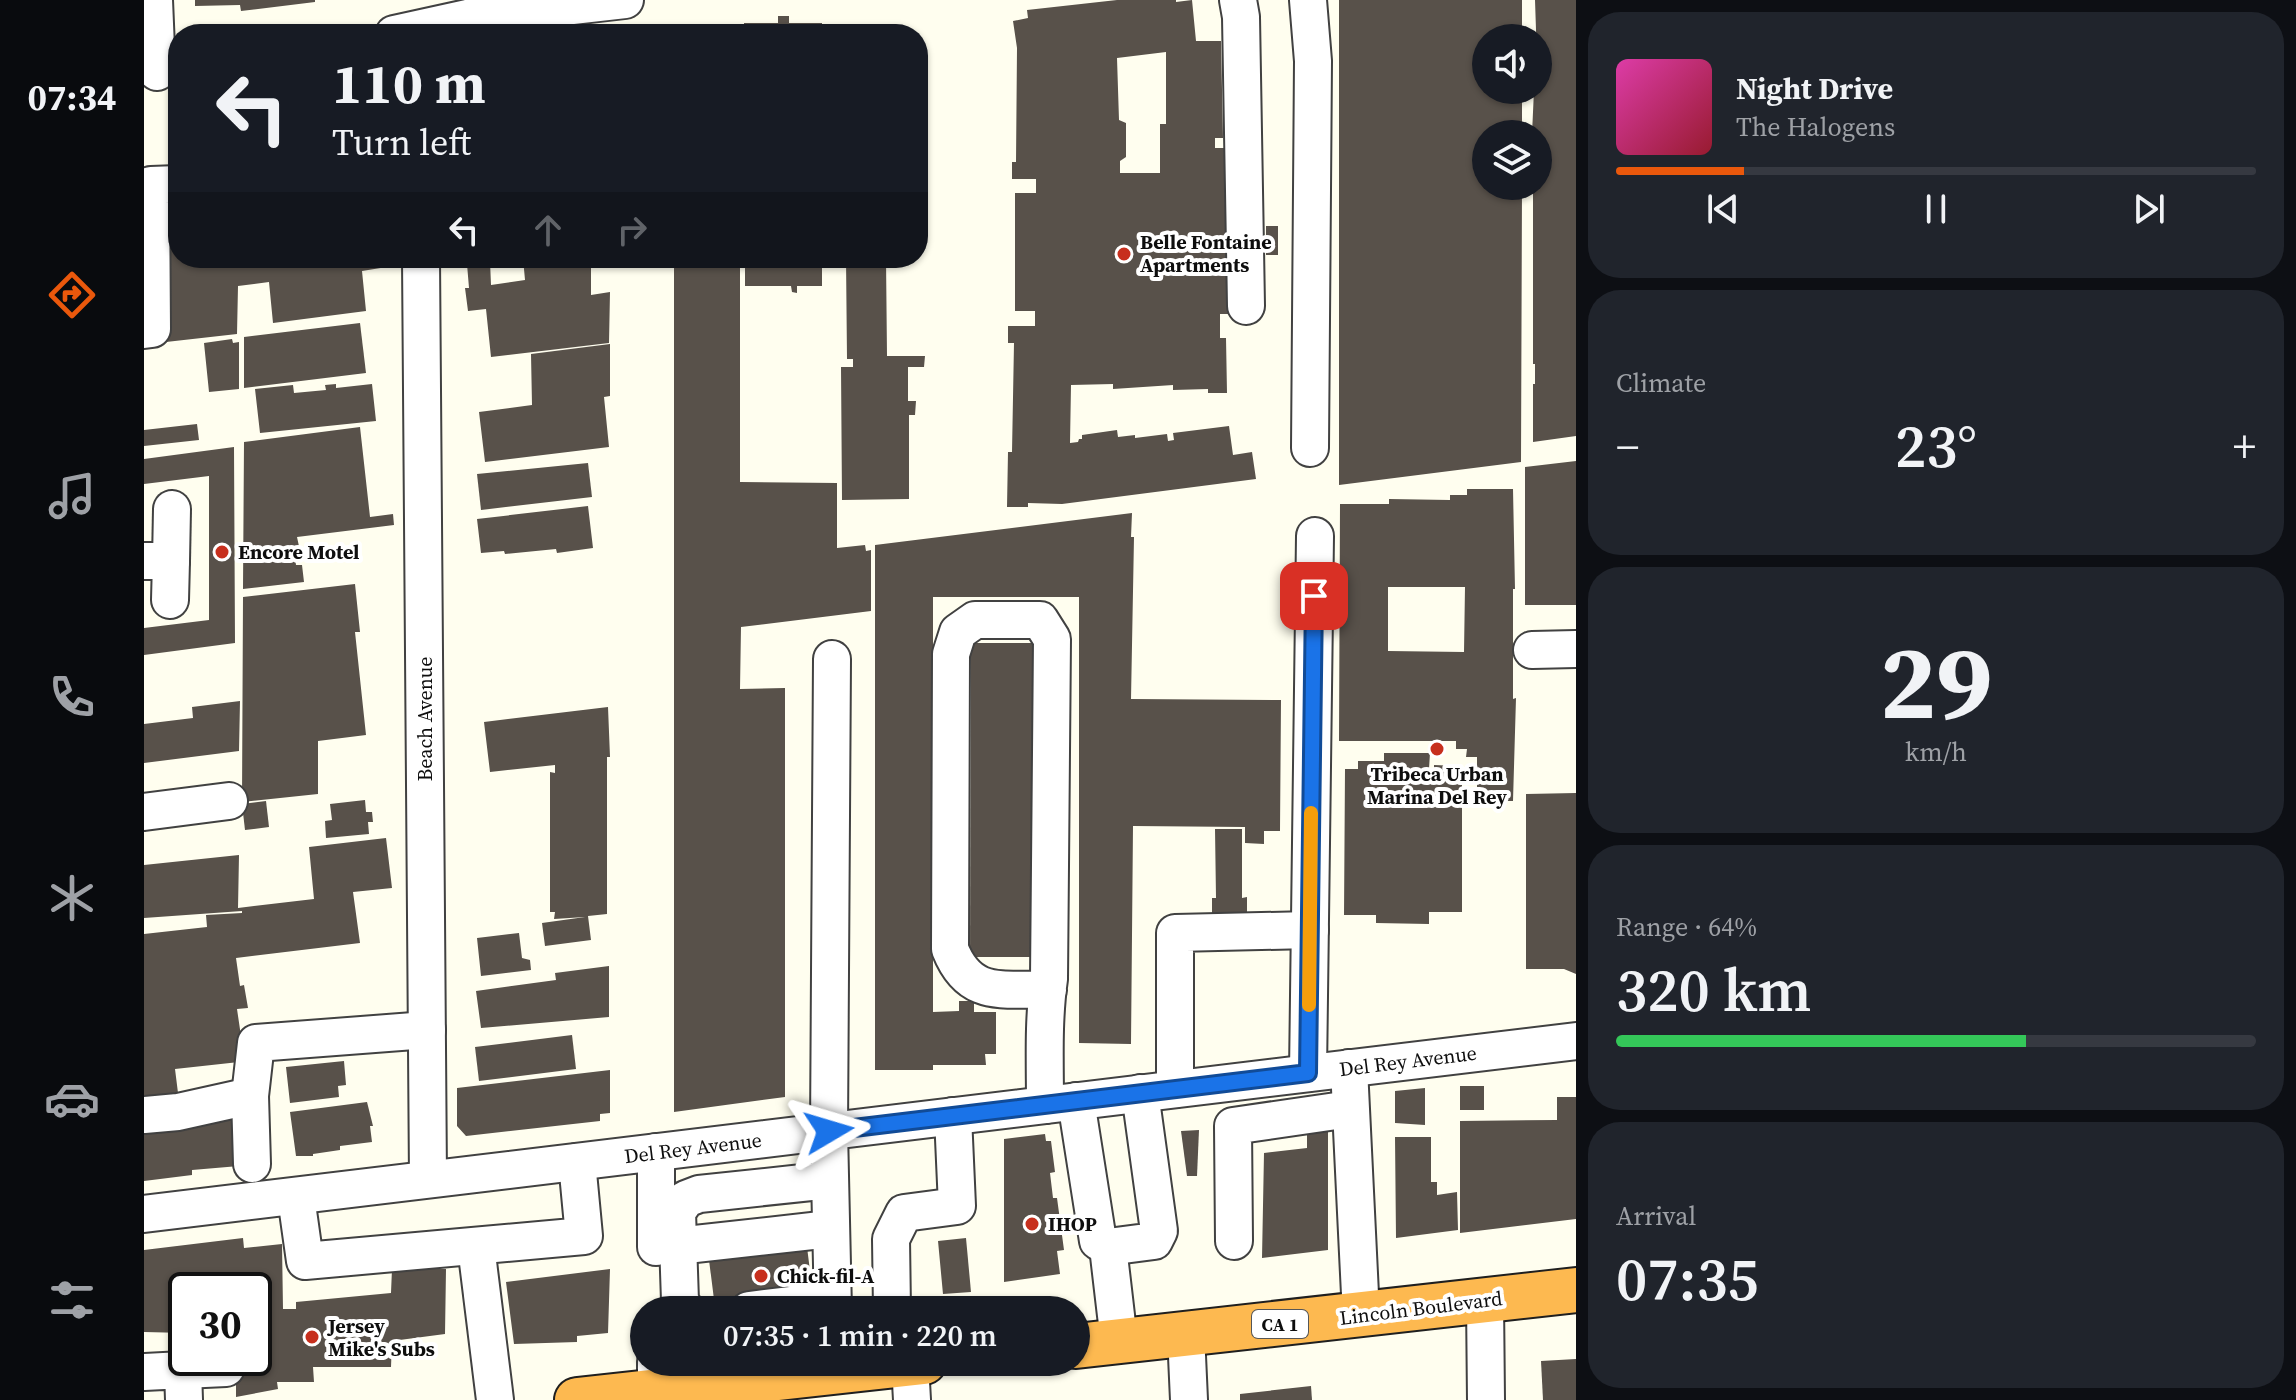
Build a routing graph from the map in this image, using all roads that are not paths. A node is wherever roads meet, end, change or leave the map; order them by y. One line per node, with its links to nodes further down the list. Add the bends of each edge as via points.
1 (154, 0): 6 (street)
2 (625, 0): 5 (street)
3 (1238, 0): 9 (street)
4 (1308, 0): 11 (street, via 1313,61)
5 (413, 24)
6 (160, 72)
7 (168, 184): 10 (street, via 151,185 152,329)
8 (421, 268): 23 (street, Beach Avenue)
9 (1246, 306)
10 (144, 330)
11 (1310, 448)
12 (172, 509): 14 (street)
13 (1315, 536): 21 (street)
14 (158, 561): 15 (street)
15 (170, 600)
16 (1576, 649): 17 (street)
17 (1532, 650)
18 (832, 659): 36 (street)
19 (229, 801): 20 (street)
20 (144, 812)
21 (1310, 930): 26 (street); 28 (street, via 1175,933)
22 (1048, 990): 22 (street, via 1052,639 1040,620 975,620 958,632 951,654 950,949 958,970 973,984); 31 (street, via 1045,1008)
23 (427, 1030): 30 (street, via 256,1043); 40 (street, Beach Avenue)
24 (1576, 1041): 25 (street, Del Rey Avenue)
25 (1349, 1068): 26 (street, Del Rey Avenue); 32 (street)
26 (1308, 1073): 27 (street, Del Rey Avenue)
27 (1229, 1083): 28 (street, Del Rey Avenue); 35 (street)
28 (1175, 1089): 29 (street, Del Rey Avenue)
29 (1140, 1093): 31 (street, Del Rey Avenue); 48 (street, via 1159,1231 1154,1241)
30 (250, 1096): 33 (street); 39 (street)
31 (1060, 1103): 34 (street, Del Rey Avenue); 48 (street, via 1098,1241)
32 (1350, 1109): 35 (street); 55 (street)
33 (144, 1115)
34 (953, 1116): 36 (street, Del Rey Avenue); 53 (street, via 957,1206 904,1213 891,1239)
35 (1233, 1126): 45 (street)
36 (829, 1131): 37 (street, Del Rey Avenue); 41 (street)
37 (656, 1152): 38 (street, Del Rey Avenue); 50 (street)
38 (577, 1162): 40 (street, Del Rey Avenue); 46 (street, via 584,1236)
39 (252, 1164)
40 (428, 1179): 42 (street, Del Rey Avenue)
41 (830, 1180): 44 (street); 47 (street, via 686,1199 677,1212)
42 (296, 1197): 43 (street, Del Rey Avenue); 46 (street, via 305,1261)
43 (144, 1214)
44 (830, 1229): 47 (street); 52 (street)
45 (1234, 1241)
46 (476, 1246): 64 (street)
47 (677, 1246): 51 (street)
48 (1108, 1247): 57 (street)
49 (1576, 1290): 54 (highway, Lincoln Boulevard / CA 1)
50 (656, 1296)
51 (680, 1296)
52 (832, 1296)
53 (892, 1296)
54 (1485, 1301): 55 (highway, Lincoln Boulevard / CA 1); 67 (street)
55 (1361, 1315): 56 (highway, Lincoln Boulevard / CA 1)
56 (1186, 1334): 57 (highway, Lincoln Boulevard / CA 1); 66 (street)
57 (1119, 1341): 58 (highway, Lincoln Boulevard / CA 1)
58 (1090, 1344)
59 (144, 1372): 62 (street)
60 (206, 1376): 62 (street)
61 (748, 1376): 63 (highway)
62 (183, 1385)
63 (647, 1386): 65 (highway)
64 (495, 1400)
65 (577, 1400)
66 (1189, 1400)
67 (1486, 1400)

